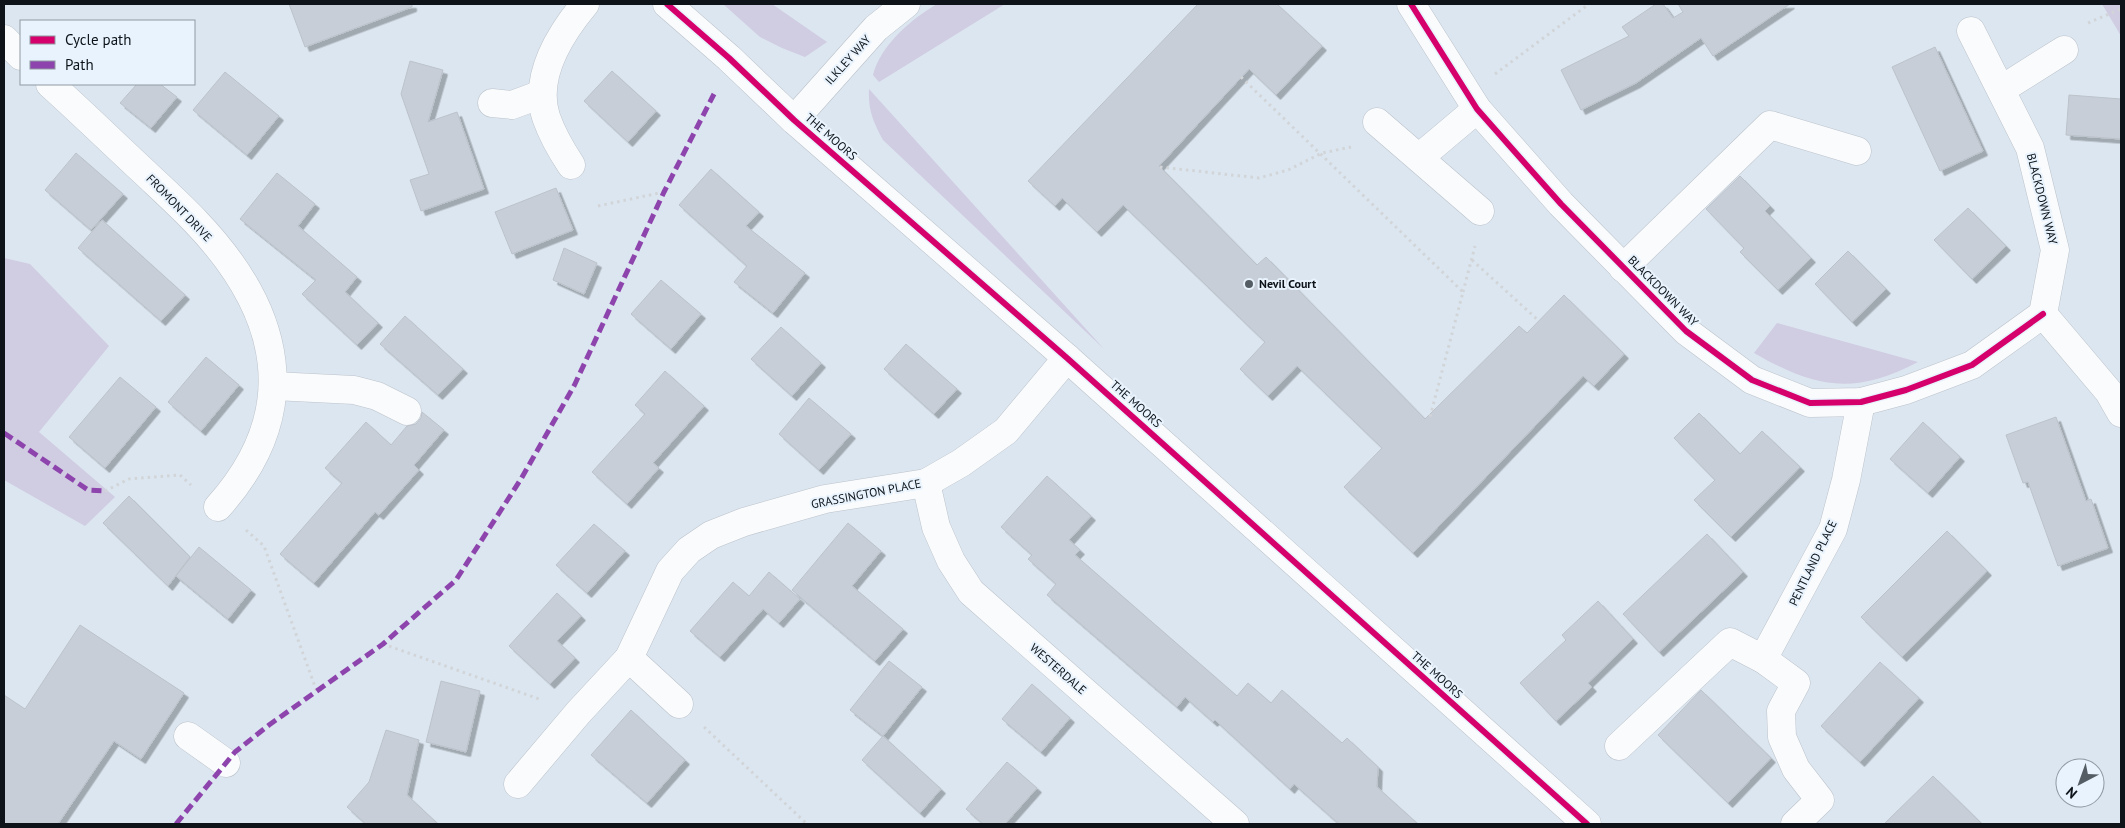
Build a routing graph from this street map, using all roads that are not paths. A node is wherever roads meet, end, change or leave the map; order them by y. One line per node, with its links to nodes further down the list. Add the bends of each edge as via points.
1 (585, 4): 11 (street, via 550,55)
2 (667, 4): 14 (street, THE MOORS)
3 (906, 4): 14 (street, ILKLEY WAY, via 876,28)
4 (1411, 4): 12 (street, BLACKDOWN WAY)
5 (1971, 30): 10 (street, BLACKDOWN WAY)
6 (4, 39): 8 (street)
7 (2064, 50): 10 (street)
8 (20, 55)
9 (51, 85): 23 (street, FROMONT DRIVE, via 176,202 216,246 250,295 262,322 272,355)
10 (2002, 89): 21 (street, BLACKDOWN WAY, via 2030,148 2055,250)
11 (542, 94): 13 (street, via 512,105); 18 (street, via 546,116)
12 (1473, 101): 17 (street); 20 (street, BLACKDOWN WAY, via 1561,204)
13 (492, 103)
14 (794, 120): 22 (street, THE MOORS)
15 (1377, 122): 17 (street)
16 (1857, 151): 20 (street, via 1770,125)
17 (1420, 158): 19 (street)
18 (571, 165)
19 (1480, 211)
20 (1623, 268): 24 (street, BLACKDOWN WAY, via 1686,331 1752,380 1810,403)
21 (2043, 314): 24 (street, BLACKDOWN WAY, via 1972,365 1906,390); 26 (street, via 2109,392)
22 (1067, 358): 27 (street, GRASSINGTON PLACE, via 1006,431); 37 (street, THE MOORS)
23 (274, 386): 25 (street, via 354,390 377,396); 28 (street, FROMONT DRIVE, via 267,426 251,461 238,486)
24 (1861, 402): 30 (street, PENTLAND PLACE, via 1833,529)
25 (407, 412)
26 (2121, 412)
27 (926, 483): 29 (street, GRASSINGTON PLACE, via 825,499 711,535 689,550 670,572); 36 (street, WESTERDALE, via 936,527 951,561 971,592)
28 (218, 507)
29 (629, 658): 31 (street); 35 (street, GRASSINGTON PLACE)
30 (1763, 660): 33 (street, via 1730,642); 38 (street, via 1796,683 1781,710 1782,737 1796,769 1820,800)
31 (679, 704)
32 (188, 736): 34 (street)
33 (1619, 746)
34 (226, 763)
35 (518, 784)
36 (1235, 824)
37 (1587, 824)
38 (1795, 824)

